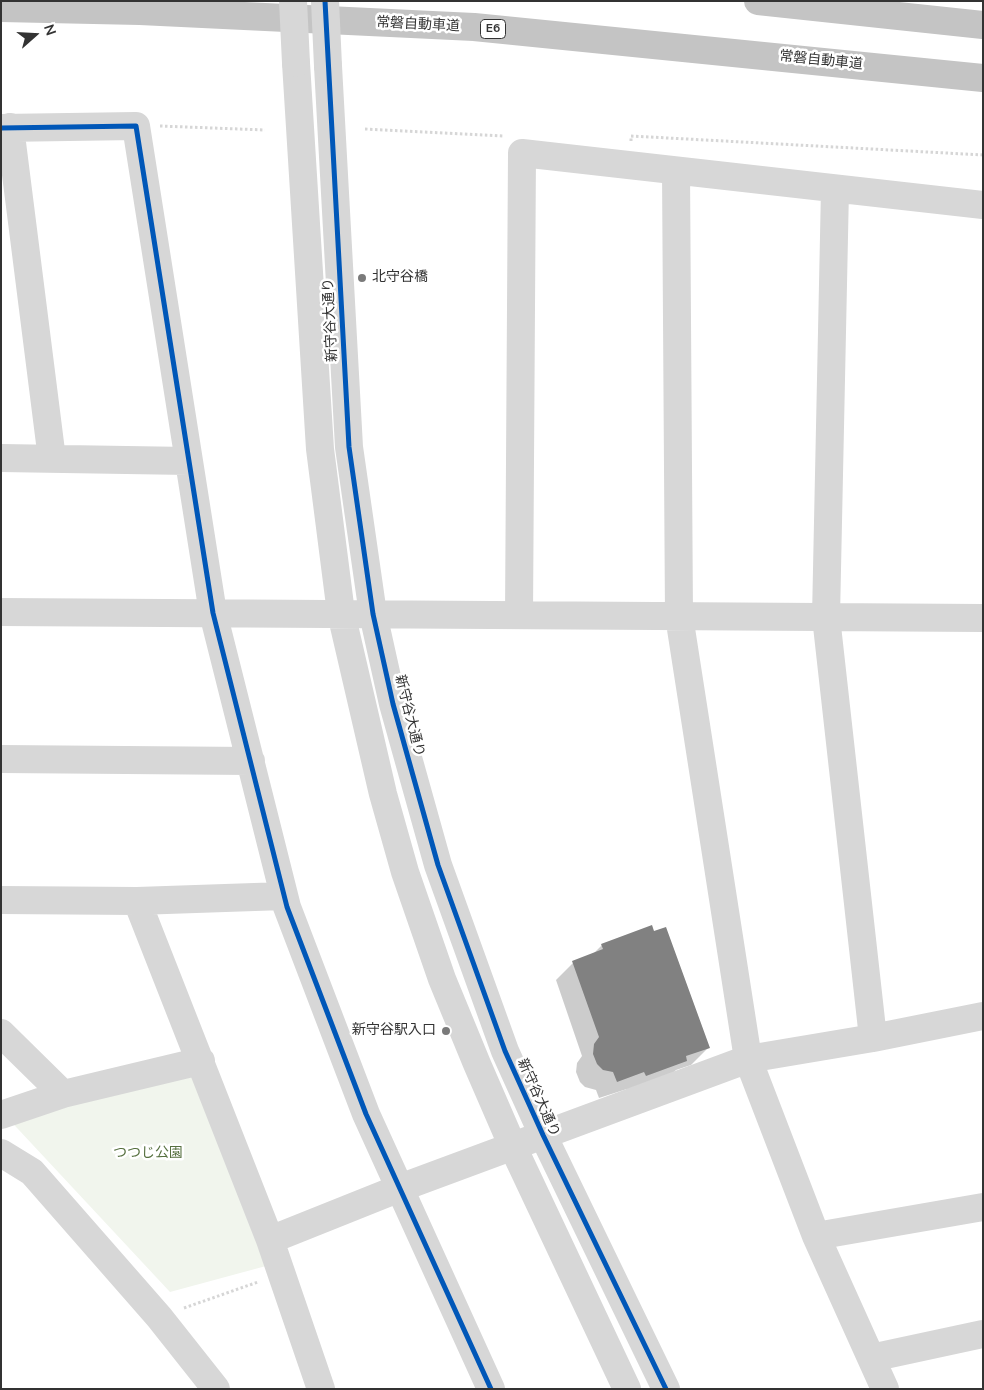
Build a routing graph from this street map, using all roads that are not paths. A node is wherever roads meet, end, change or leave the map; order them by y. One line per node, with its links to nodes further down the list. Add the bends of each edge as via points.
1 (293, 1): 16 (street, 新守谷大通り, bridge, via 320,449)
2 (326, 1): 17 (street, 新守谷大通り, bridge, via 349,446)
3 (758, 1): 5 (highway)
4 (1, 8): 6 (highway, 常磐自動車道 / E6, via 140,11 474,27)
5 (983, 25)
6 (983, 78)
7 (6, 128): 12 (street); 13 (street, via 136,126)
8 (676, 171): 9 (street); 18 (street, via 522,153); 19 (street)
9 (834, 188): 10 (street); 20 (street)
10 (983, 206)
11 (1, 458): 12 (street)
12 (52, 459): 13 (street)
13 (189, 461): 15 (street)
14 (1, 612): 15 (street)
15 (214, 613): 16 (street); 23 (street)
16 (341, 613): 17 (street); 35 (street, 新守谷大通り, via 383,794 406,872 442,979)
17 (373, 614): 18 (street); 34 (street, 新守谷大通り, via 393,704 438,865 504,1051)
18 (519, 615): 19 (street)
19 (679, 616): 20 (street); 30 (street)
20 (826, 617): 21 (street); 29 (street)
21 (983, 618)
22 (1, 759): 23 (street)
23 (250, 761): 24 (street)
24 (284, 896): 26 (street); 37 (street, via 366,1114)
25 (1, 900): 26 (street)
26 (137, 901): 31 (street)
27 (983, 1016): 29 (street)
28 (1, 1033): 32 (street)
29 (873, 1038): 30 (street)
30 (748, 1060): 34 (street); 39 (street)
31 (201, 1061): 32 (street); 40 (street)
32 (63, 1094): 33 (street)
33 (1, 1116)
34 (543, 1135): 35 (street); 47 (street, 新守谷大通り)
35 (513, 1147): 37 (street); 46 (street, 新守谷大通り)
36 (1, 1153): 43 (street, via 32,1172)
37 (400, 1188): 40 (street); 45 (street)
38 (983, 1207): 39 (street)
39 (816, 1236): 42 (street)
40 (270, 1240): 44 (street)
41 (983, 1334): 42 (street)
42 (871, 1358): 48 (street)
43 (216, 1389)
44 (322, 1389)
45 (491, 1389)
46 (627, 1389)
47 (666, 1389)
48 (885, 1389)

